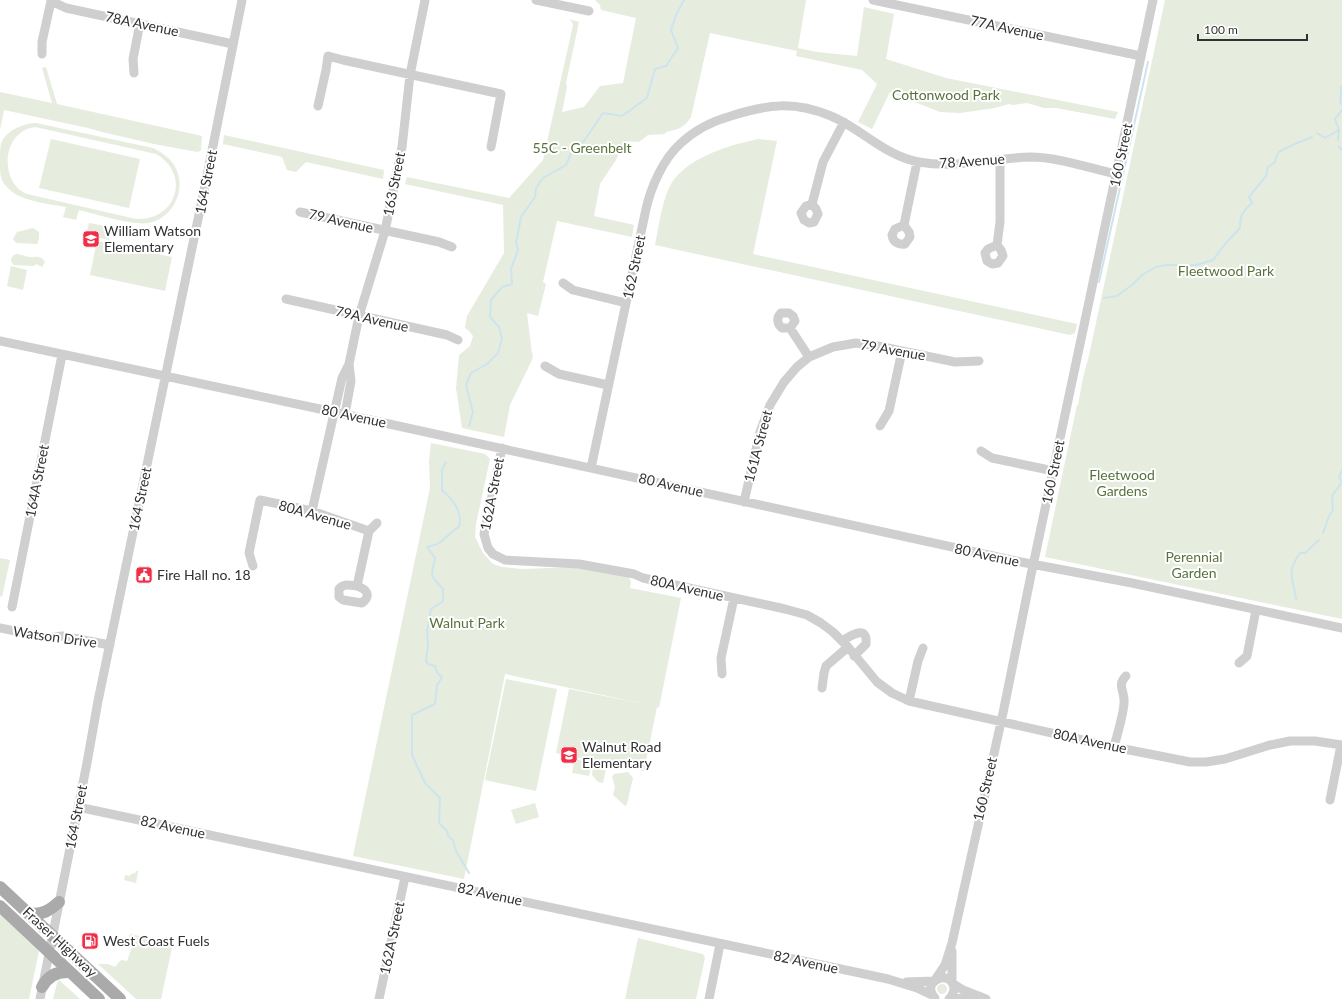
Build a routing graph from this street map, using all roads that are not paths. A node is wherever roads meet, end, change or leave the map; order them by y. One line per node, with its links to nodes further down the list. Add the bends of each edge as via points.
1 (242, 0): 9 (street, 164 Street)
2 (425, 0): 13 (street, 163 Street)
3 (536, 0): 7 (street)
4 (873, 0): 11 (street, 77A Avenue)
5 (1154, 0): 11 (street, 160 Street)
6 (51, 1): 8 (street, 78A Avenue, via 66,8); 10 (street, via 42,42)
7 (584, 7)
8 (140, 23): 9 (street, 78A Avenue); 12 (street, via 132,59)
9 (233, 44): 40 (street, 164 Street)
10 (42, 54)
11 (1141, 56): 20 (street, 160 Street)
12 (134, 73)
13 (410, 75): 14 (street, via 328,56); 17 (street, via 501,94); 24 (street, 163 Street, via 402,147)
14 (318, 106)
15 (743, 112): 16 (street, 78 Avenue, via 758,107 789,106 816,111); 29 (street, 162 Street, via 704,126 691,135 672,153 657,177 649,199)
16 (844, 122): 19 (street, 78 Avenue, via 881,147); 21 (street, via 823,162)
17 (491, 147)
18 (1000, 160): 19 (street, 78 Avenue, via 944,165); 20 (street, 78 Avenue, via 1042,158); 25 (street, via 1000,222)
19 (917, 162): 23 (street)
20 (1116, 174): 48 (street, 160 Street)
21 (812, 204)
22 (300, 212): 24 (street, 79 Avenue)
23 (904, 225)
24 (385, 231): 26 (street, 79 Avenue); 30 (street, 163 Street)
25 (996, 245)
26 (452, 247)
27 (563, 283): 29 (street, via 573,290)
28 (286, 299): 30 (street, 79A Avenue)
29 (626, 303): 41 (street, 162 Street)
30 (359, 316): 32 (street, 79A Avenue, via 447,335); 38 (street, 163 Street)
31 (790, 328): 36 (street)
32 (458, 340)
33 (0, 341): 35 (street, 80 Avenue)
34 (902, 351): 36 (street, 79 Avenue, via 856,343 833,347); 37 (street, 79 Avenue, via 955,362); 44 (street, via 889,411)
35 (62, 355): 40 (street, 80 Avenue); 58 (street, 164A Street)
36 (809, 357): 49 (street, 161A Street, via 784,382 770,405 760,432)
37 (979, 361)
38 (349, 364): 42 (street, 163 Street, via 342,378); 43 (street, 163 Street, via 351,381)
39 (545, 366): 41 (street, via 559,374)
40 (165, 377): 42 (street, 80 Avenue); 63 (street, 164 Street)
41 (608, 385): 47 (street, 162 Street)
42 (334, 412): 43 (street, 80 Avenue); 50 (street, 163 Street)
43 (345, 414): 45 (street, 80 Avenue)
44 (880, 426)
45 (502, 448): 47 (street, 80 Avenue); 53 (street, 162A Street, via 484,528 484,539 488,548 498,557)
46 (981, 451): 48 (street, via 992,458)
47 (591, 468): 49 (street, 80 Avenue)
48 (1054, 471): 54 (street, 160 Street)
49 (744, 502): 54 (street, 80 Avenue)
50 (312, 511): 52 (street, 80A Avenue); 55 (street, 80A Avenue, via 260,500 249,553)
51 (376, 523): 52 (street)
52 (369, 531): 56 (street)
53 (524, 561): 57 (street, 80A Avenue, via 579,564 634,574)
54 (1033, 565): 59 (street, 80 Avenue); 71 (street, 160 Street)
55 (253, 566)
56 (357, 586)
57 (734, 598): 62 (street, 80A Avenue, via 807,615 821,623); 67 (street, via 721,658)
58 (12, 607)
59 (1256, 610): 61 (street, 80 Avenue); 66 (street, via 1247,656)
60 (0, 628): 63 (street, Watson Drive, via 51,638 64,636)
61 (1342, 628)
62 (845, 644): 65 (street, 80A Avenue); 65 (street, via 856,633 864,635 866,644); 69 (street, via 826,666)
63 (110, 645): 75 (street, 164 Street)
64 (923, 648): 70 (street)
65 (854, 656): 70 (street, 80A Avenue, via 884,688)
66 (1239, 663)
67 (722, 674)
68 (1126, 676): 73 (street, via 1122,680 1124,703)
69 (822, 688)
70 (909, 701): 71 (street, 80A Avenue)
71 (1001, 721): 73 (street, 80A Avenue); 82 (street, 160 Street)
72 (1342, 745): 73 (street, 80A Avenue, via 1290,741 1225,760 1206,762 1179,761); 74 (street)
73 (1114, 747)
74 (1330, 800)
75 (78, 807): 76 (street, 82 Avenue); 78 (street, 164 Street)
76 (406, 876): 83 (street, 82 Avenue); 93 (street, 162A Street)
77 (0, 887): 80 (main road, Fraser Highway)
78 (59, 902): 80 (main road, via 42,914); 81 (street, 164 Street)
79 (0, 906): 84 (main road, Fraser Highway)
80 (28, 913): 81 (main road, Fraser Highway)
81 (52, 936): 84 (street, 164 Street); 92 (main road, Fraser Highway)
82 (952, 943): 86 (street, 160 Street, via 945,964); 88 (street, 160 Street)
83 (720, 944): 87 (street, 82 Avenue); 94 (street)
84 (49, 952): 85 (main road, Fraser Highway); 89 (street, 164 Street)
85 (70, 972): 89 (main road, via 63,971 49,978); 91 (main road, Fraser Highway)
86 (935, 980): 87 (street, 82 Avenue); 88 (street, 82 Avenue, via 946,978); 90 (street, 160 Street, via 931,986)
87 (901, 982): 90 (street, 82 Avenue)
88 (952, 983): 95 (street, 160 Street, via 954,993); 97 (street)
89 (41, 993)
90 (934, 997)
91 (99, 999)
92 (120, 999)
93 (379, 999)
94 (709, 999)
95 (949, 999): 96 (street)
96 (969, 999)
97 (986, 999)

